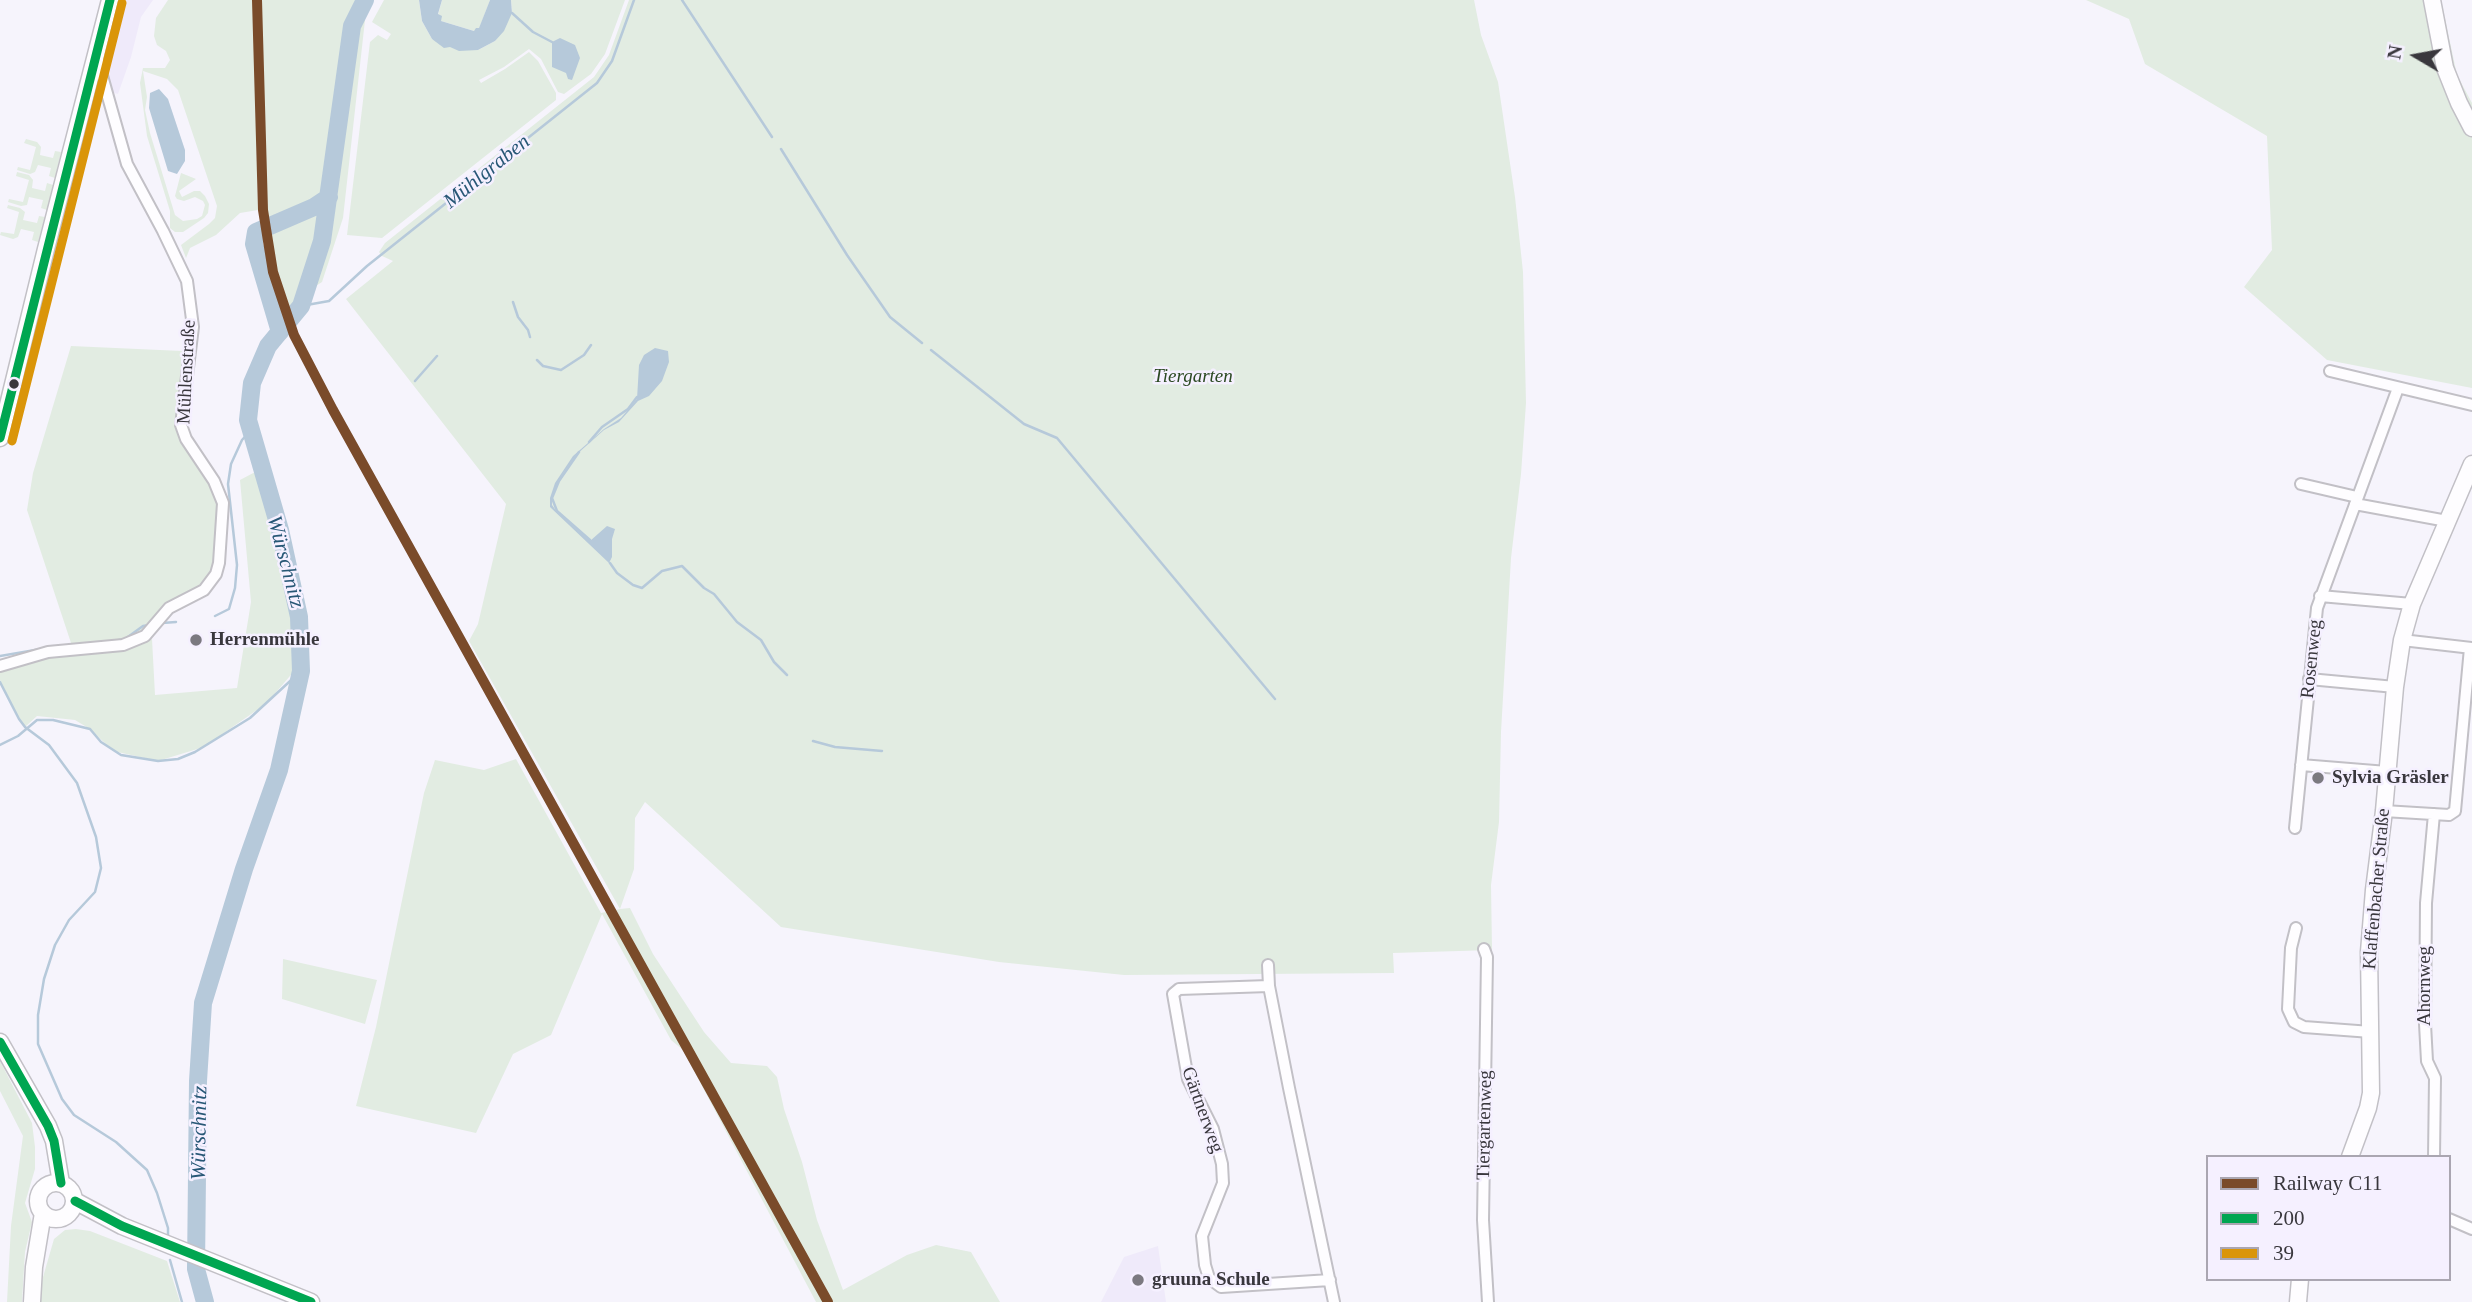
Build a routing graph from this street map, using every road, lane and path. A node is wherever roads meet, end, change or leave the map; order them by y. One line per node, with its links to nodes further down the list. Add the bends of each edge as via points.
1 (110, 0): 3 (street)
2 (2432, 0): 4 (street, via 2445,68)
3 (97, 58): 8 (street); 17 (street, Mühlenstraße, via 127,164 187,281 193,327 181,425 223,503 219,563 204,590 169,608 145,636 122,645 62,650)
4 (2472, 128)
5 (2330, 371): 6 (street)
6 (2398, 388): 7 (street); 11 (street, Rosenweg)
7 (2472, 405)
8 (0, 437)
9 (2472, 464): 12 (street, Klaffenbacher Straße)
10 (2301, 484): 11 (street)
11 (2356, 500): 12 (street); 13 (street, Rosenweg)
12 (2447, 521): 14 (street, Klaffenbacher Straße)
13 (2320, 596): 14 (street); 18 (street, Rosenweg)
14 (2412, 604): 15 (street, Klaffenbacher Straße)
15 (2402, 640): 16 (street); 19 (street, Klaffenbacher Straße)
16 (2471, 648): 23 (street, via 2455,811)
17 (1, 666)
18 (2309, 679): 19 (street); 20 (street, Rosenweg)
19 (2395, 687): 21 (street, Klaffenbacher Straße)
20 (2301, 765): 21 (street); 24 (street, Rosenweg)
21 (2387, 772): 22 (street, Klaffenbacher Straße)
22 (2384, 811): 23 (street); 29 (street, Klaffenbacher Straße, via 2370,940)
23 (2434, 814): 32 (street, Ahornweg, via 2426,903 2425,1024 2427,1061 2435,1077)
24 (2295, 828)
25 (2296, 928): 29 (street, via 2288,1009 2294,1022 2304,1027)
26 (1484, 950): 42 (street, Tiergartenweg, via 1483,1220)
27 (1268, 965): 28 (street)
28 (1269, 986): 37 (street); 37 (street, Gärtnerweg, via 1179,989 1173,994 1188,1079 1213,1129 1222,1164 1223,1183 1202,1236 1205,1265 1209,1279 1221,1287)
29 (2371, 1032): 31 (street, Klaffenbacher Straße, via 2371,1093)
30 (0, 1042): 33 (street, via 54,1142)
31 (2351, 1155)
32 (2434, 1155)
33 (53, 1185): 34 (street, via 71,1189); 34 (street, via 38,1199)
34 (61, 1212): 39 (street, via 33,1283); 40 (street, via 89,1213)
35 (2451, 1220): 36 (street)
36 (2472, 1229)
37 (1330, 1280): 41 (street)
38 (2300, 1281): 43 (street)
39 (32, 1302)
40 (311, 1302)
41 (1334, 1302)
42 (1488, 1302)
43 (2298, 1302)

